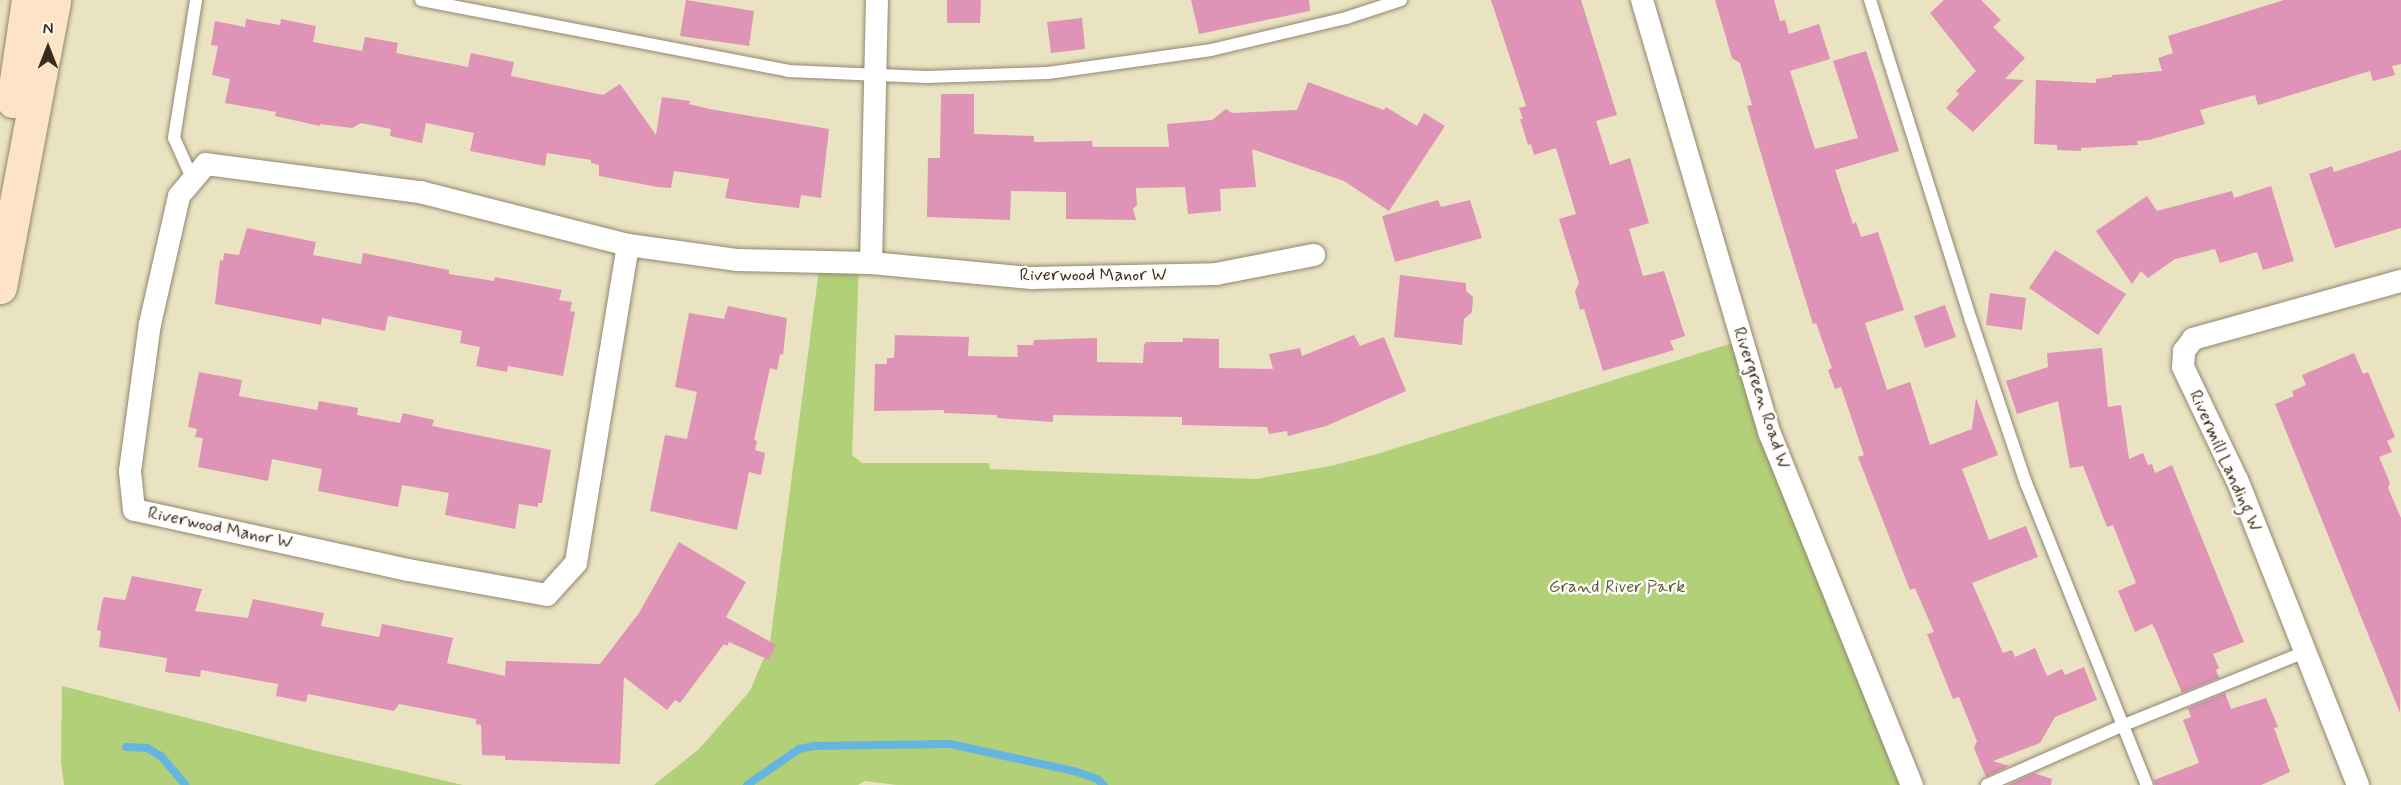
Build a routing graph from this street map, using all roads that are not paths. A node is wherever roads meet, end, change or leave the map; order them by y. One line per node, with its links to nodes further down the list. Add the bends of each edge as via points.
1 (28, 0): 13 (main road)
2 (54, 0): 11 (main road)
3 (63, 0): 11 (main road)
4 (196, 0): 12 (lane, via 174,138)
5 (421, 0): 10 (lane, via 788,71)
6 (876, 0): 10 (street)
7 (1401, 0): 10 (lane, via 1346,18 1200,52 1048,73)
8 (1642, 0): 21 (street, Rivergreen Road W, via 1770,434)
9 (1870, 0): 20 (lane, via 2026,483)
10 (875, 75): 16 (street)
11 (33, 110): 18 (main road)
12 (193, 180): 14 (street, Riverwood Manor W, via 207,164 420,192); 14 (street, Riverwood Manor W, via 179,196 150,324 130,471 134,510 408,570 547,595 576,563)
13 (0, 183)
14 (628, 245): 16 (street, Riverwood Manor W, via 738,260)
15 (1314, 255): 16 (street, Riverwood Manor W, via 1216,274 1031,278)
16 (871, 264)
17 (2401, 281): 19 (street, Rivermill Landing W, via 2193,339 2184,351 2183,367 2237,480)
18 (0, 287)
19 (2305, 652): 20 (lane); 24 (street, Rivermill Landing W)
20 (2124, 725): 22 (lane); 23 (lane)
21 (1912, 785)
22 (1987, 785)
23 (2147, 785)
24 (2358, 785)

